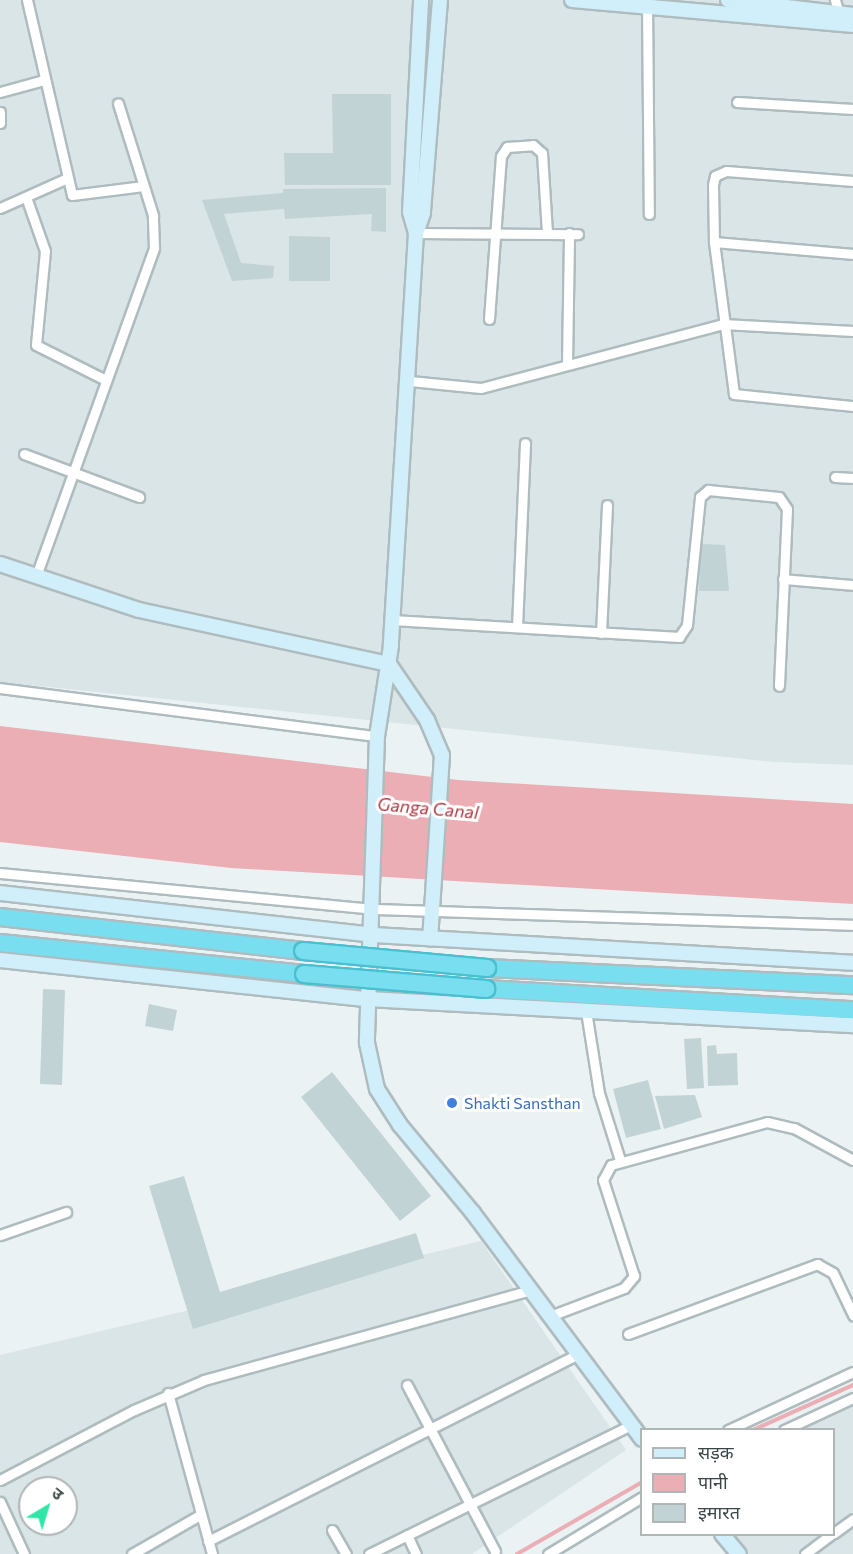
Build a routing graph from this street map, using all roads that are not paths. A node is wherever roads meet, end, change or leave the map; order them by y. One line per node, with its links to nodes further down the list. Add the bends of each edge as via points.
1 (27, 0): 10 (street)
2 (421, 0): 24 (main road, via 410,212)
3 (440, 0): 24 (main road, via 423,213)
4 (572, 0): 7 (main road)
5 (728, 0): 8 (main road)
6 (835, 0): 8 (street)
7 (647, 3): 9 (main road); 22 (street)
8 (846, 14)
9 (853, 25)
10 (44, 80): 11 (street); 17 (street)
11 (0, 92)
12 (737, 102): 14 (street)
13 (118, 103): 19 (street)
14 (853, 109)
15 (0, 112): 16 (street)
16 (0, 123)
17 (65, 179): 19 (street, via 78,198); 20 (street)
18 (853, 181): 26 (street, via 720,172 713,185)
19 (143, 186): 32 (street, via 157,230 154,248)
20 (26, 197): 21 (street); 32 (street, via 45,251 36,345)
21 (0, 208)
22 (650, 214)
23 (547, 232): 25 (street); 25 (street, via 545,159 533,145 507,147 501,156); 31 (street, via 573,233)
24 (416, 233): 25 (street); 33 (main road)
25 (498, 233): 28 (street)
26 (714, 242): 27 (street); 29 (street)
27 (853, 254)
28 (489, 319)
29 (723, 324): 30 (street); 31 (street); 34 (street, via 734,394)
30 (853, 331)
31 (567, 364): 33 (street, via 481,388)
32 (106, 380): 37 (street)
33 (410, 381): 46 (main road)
34 (853, 406)
35 (525, 443): 47 (street)
36 (24, 454): 37 (street)
37 (72, 474): 40 (street); 43 (street)
38 (835, 477): 39 (street)
39 (853, 478)
40 (139, 497)
41 (607, 505): 48 (street)
42 (0, 564): 43 (main road)
43 (36, 576): 49 (main road, via 140,610)
44 (783, 579): 45 (street); 48 (street, via 783,499 708,490 700,497 684,632 673,639); 50 (street)
45 (853, 585)
46 (392, 620): 47 (street); 49 (main road)
47 (517, 627): 48 (street)
48 (601, 633)
49 (388, 664): 52 (main road); 56 (main road, via 437,737 443,767)
50 (779, 686)
51 (0, 688): 52 (street)
52 (376, 736): 55 (main road)
53 (0, 873): 55 (street)
54 (0, 893): 59 (main road)
55 (373, 909): 56 (street); 59 (main road)
56 (433, 913): 58 (street); 60 (main road)
57 (0, 917): 64 (highway, bridge, via 487,968)
58 (853, 925)
59 (372, 934): 60 (main road); 65 (main road)
60 (430, 939): 63 (main road)
61 (0, 943): 66 (highway, bridge, via 486,989)
62 (0, 960): 65 (main road)
63 (853, 963)
64 (853, 985)
65 (368, 999): 67 (main road); 73 (main road, via 367,1044 377,1089)
66 (853, 1010)
67 (586, 1011): 68 (main road); 69 (street, via 599,1093)
68 (853, 1025)
69 (620, 1160): 70 (street, via 766,1122 794,1128); 75 (street, via 605,1171 603,1180 634,1276 624,1288)
70 (853, 1160)
71 (66, 1212): 72 (street)
72 (0, 1235)
73 (531, 1290): 75 (main road); 80 (street)
74 (853, 1315): 76 (street, via 833,1273 818,1264)
75 (550, 1316): 77 (main road)
76 (628, 1334)
77 (579, 1354): 82 (main road); 83 (street)
78 (853, 1372): 84 (street)
79 (407, 1385): 83 (street)
80 (168, 1393): 87 (street); 91 (street)
81 (853, 1398): 85 (street)
82 (631, 1425): 86 (main road); 90 (street)
83 (431, 1428): 90 (street); 98 (street)
84 (732, 1428)
85 (788, 1428)
86 (640, 1436)
87 (0, 1480)
88 (640, 1498): 107 (street)
89 (0, 1502): 101 (street)
90 (472, 1507): 95 (street); 99 (street)
91 (198, 1516): 98 (street); 102 (street)
92 (853, 1519): 94 (street)
93 (332, 1530): 104 (street)
94 (835, 1532)
95 (407, 1535): 105 (street); 106 (street)
96 (724, 1536): 100 (main road)
97 (830, 1536): 108 (street)
98 (208, 1541): 103 (street)
99 (495, 1551)
100 (737, 1553)
101 (24, 1554)
102 (132, 1554)
103 (213, 1554)
104 (346, 1554)
105 (369, 1554)
106 (416, 1554)
107 (548, 1554)
108 (805, 1554)

